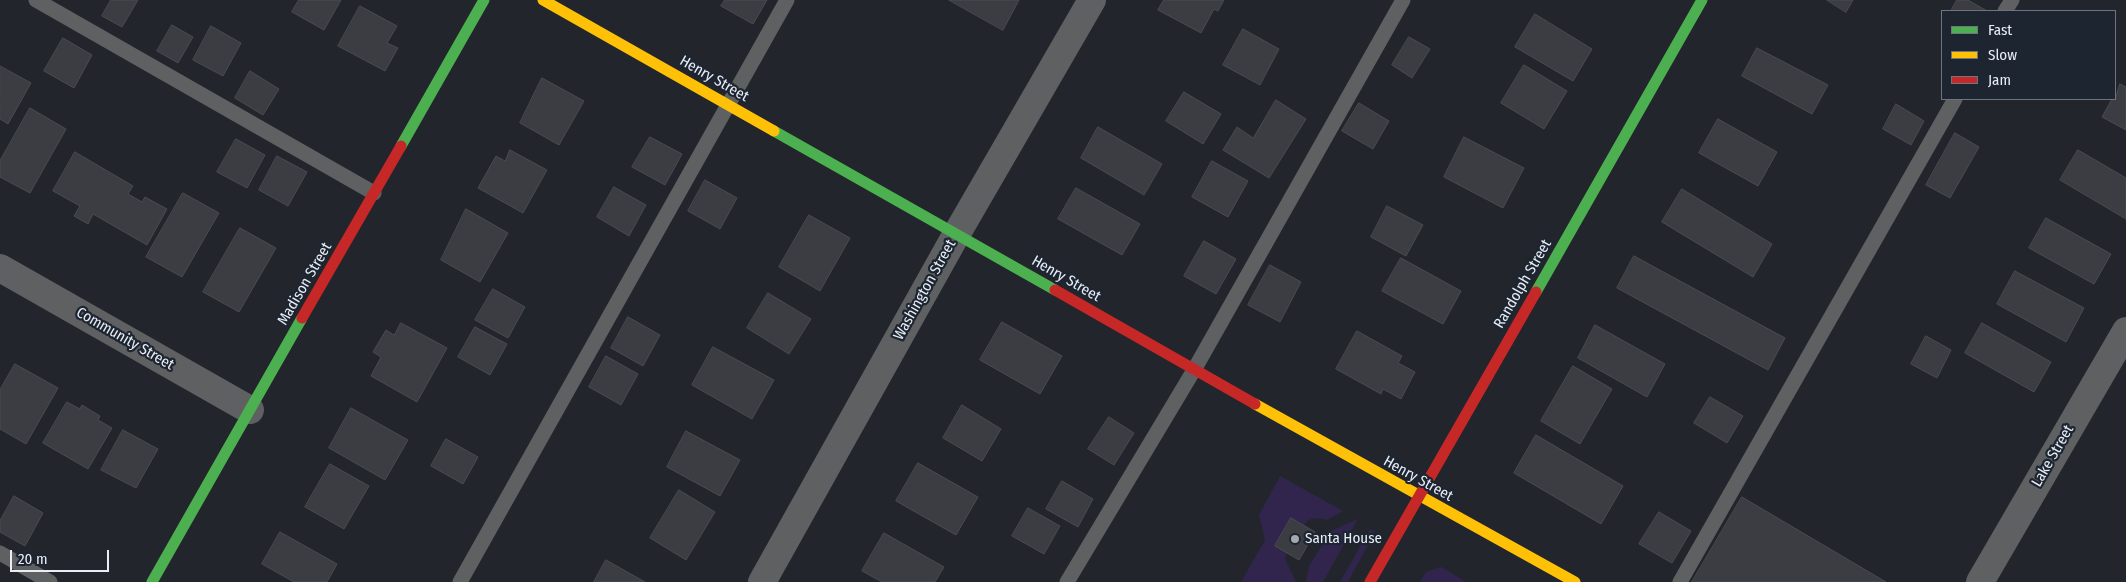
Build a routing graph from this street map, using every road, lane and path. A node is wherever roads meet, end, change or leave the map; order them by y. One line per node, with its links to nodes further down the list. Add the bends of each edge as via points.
1 (36, 0): 10 (lane)
2 (484, 0): 10 (street, Madison Street)
3 (543, 0): 9 (street, Henry Street)
4 (787, 0): 9 (lane)
5 (1092, 0): 11 (street, Washington Street)
6 (1402, 0): 14 (lane)
7 (1702, 0): 16 (street, Randolph Street)
8 (1954, 100): 25 (lane)
9 (728, 104): 11 (street, Henry Street); 20 (lane)
10 (374, 193): 15 (street, Madison Street)
11 (956, 235): 14 (street, Henry Street); 21 (street, Washington Street)
12 (0, 268): 15 (street, Community Street)
13 (2126, 331): 26 (street, Lake Street)
14 (1194, 370): 16 (street, Henry Street); 22 (lane)
15 (250, 410): 19 (street, Madison Street)
16 (1419, 497): 23 (street, Randolph Street); 24 (street, Henry Street)
17 (0, 553): 18 (lane)
18 (50, 582)
19 (152, 582)
20 (460, 582)
21 (762, 582)
22 (1067, 582)
23 (1370, 582)
24 (1575, 582)
25 (1680, 582)
26 (1980, 582)

